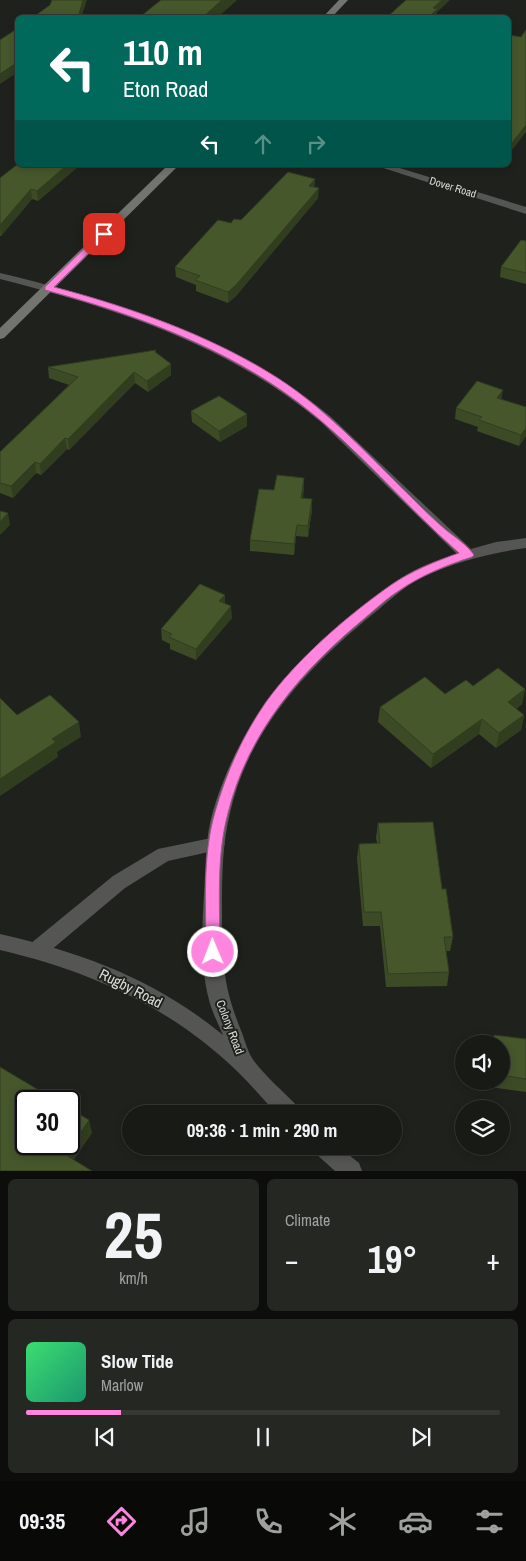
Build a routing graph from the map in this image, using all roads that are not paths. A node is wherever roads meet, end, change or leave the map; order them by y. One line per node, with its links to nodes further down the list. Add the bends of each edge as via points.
1 (344, 0): 2 (main road)
2 (329, 15)
3 (172, 167): 7 (main road)
4 (385, 167): 5 (street, Dover Road)
5 (526, 211)
6 (0, 276): 7 (street)
7 (48, 288): 8 (main road); 10 (street, via 107,304 190,336 265,374 337,430)
8 (0, 336)
9 (526, 543): 10 (street, Colony Road)
10 (468, 555): 11 (street, Colony Road, via 432,567 396,587 343,630 283,691 242,754 221,812)
11 (216, 844): 13 (street, via 164,854 119,882); 14 (street, Colony Road, via 212,905 213,968 219,1000)
12 (0, 942): 13 (street, Rugby Road)
13 (37, 950): 14 (street, Rugby Road, via 115,977 159,1000)
14 (245, 1066): 15 (street, Colony Road)
15 (282, 1105)
16 (332, 1155): 17 (street)
17 (351, 1171)

